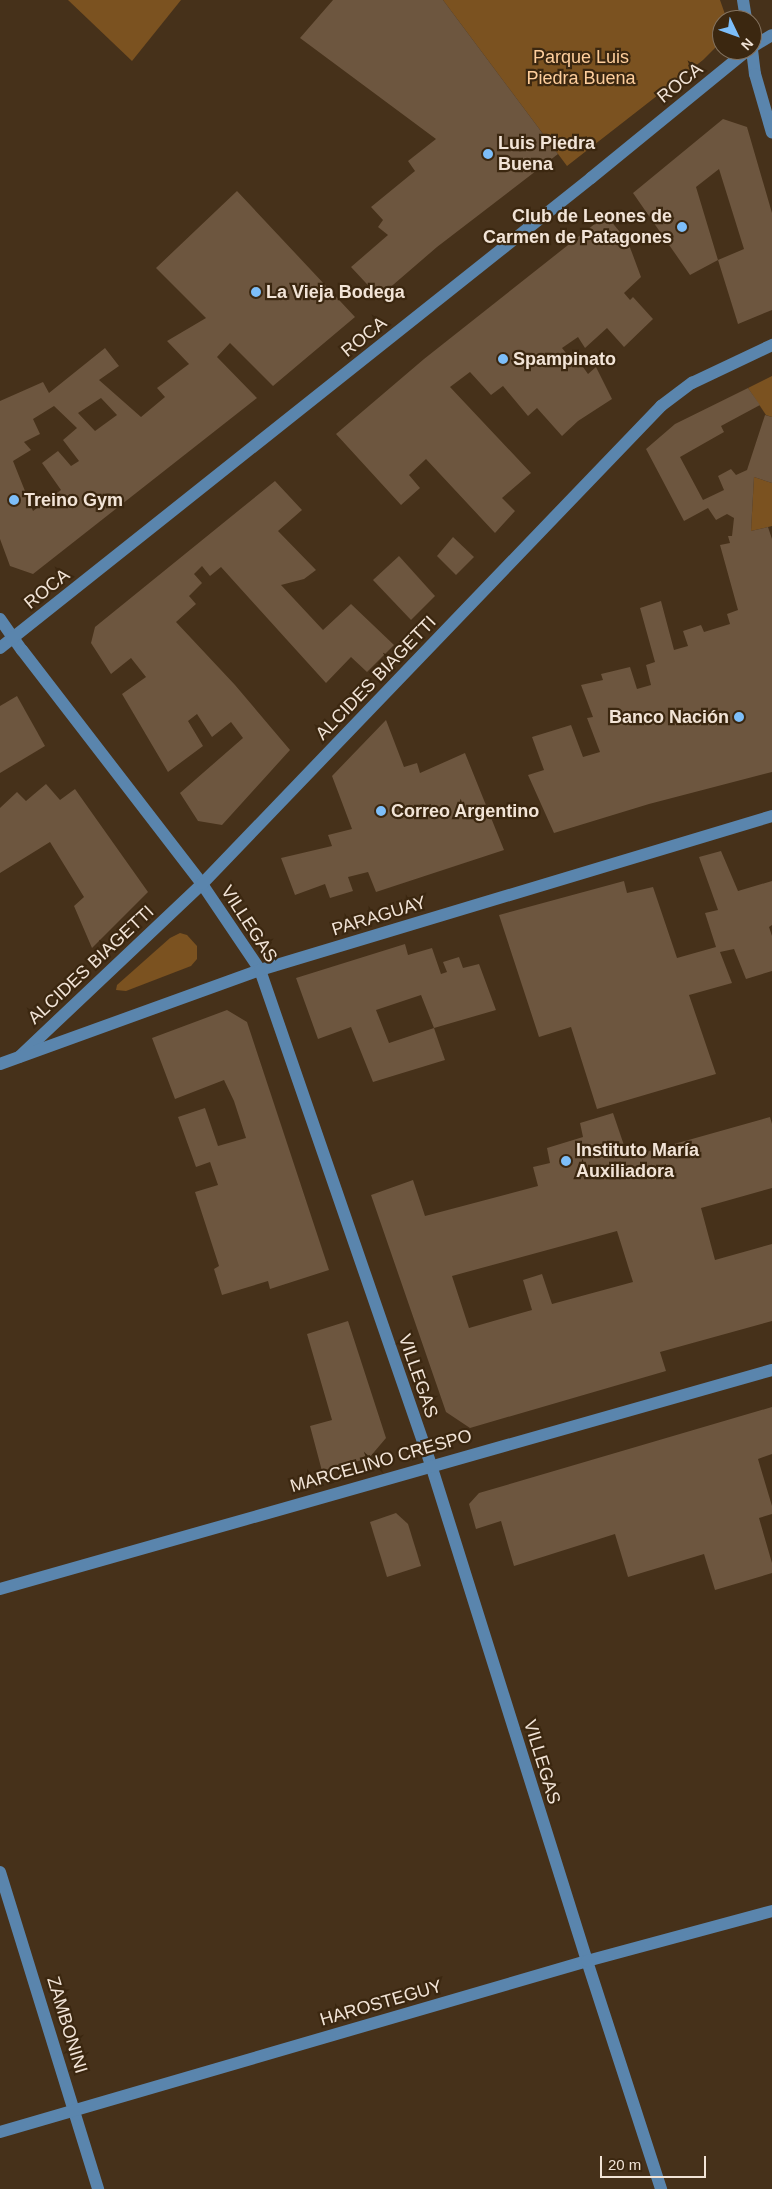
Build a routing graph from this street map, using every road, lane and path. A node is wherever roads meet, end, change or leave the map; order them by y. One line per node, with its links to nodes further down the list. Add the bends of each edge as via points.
1 (737, 60): 6 (street, ROCA)
2 (753, 60): 3 (street)
3 (772, 133)
4 (772, 345): 9 (street, ALCIDES BIAGETTI, via 692,383 661,406)
5 (0, 619): 6 (street, VILLEGAS)
6 (14, 638): 7 (street, ROCA); 9 (street, VILLEGAS)
7 (0, 648)
8 (772, 816): 10 (street, PARAGUAY)
9 (202, 884): 10 (street, VILLEGAS); 11 (street, ALCIDES BIAGETTI)
10 (260, 970): 11 (street, PARAGUAY); 14 (street, VILLEGAS)
11 (19, 1056): 12 (street, PARAGUAY)
12 (0, 1064)
13 (772, 1370): 14 (street, MARCELINO CRESPO)
14 (431, 1465): 15 (street, MARCELINO CRESPO); 18 (street, VILLEGAS)
15 (0, 1589)
16 (0, 1872): 19 (street, ZAMBONINI)
17 (772, 1911): 18 (street, HAROSTEGUY)
18 (587, 1961): 19 (street, HAROSTEGUY); 22 (street, VILLEGAS)
19 (75, 2110): 20 (street, HAROSTEGUY); 21 (street, ZAMBONINI)
20 (0, 2132)
21 (98, 2189)
22 (661, 2189)

